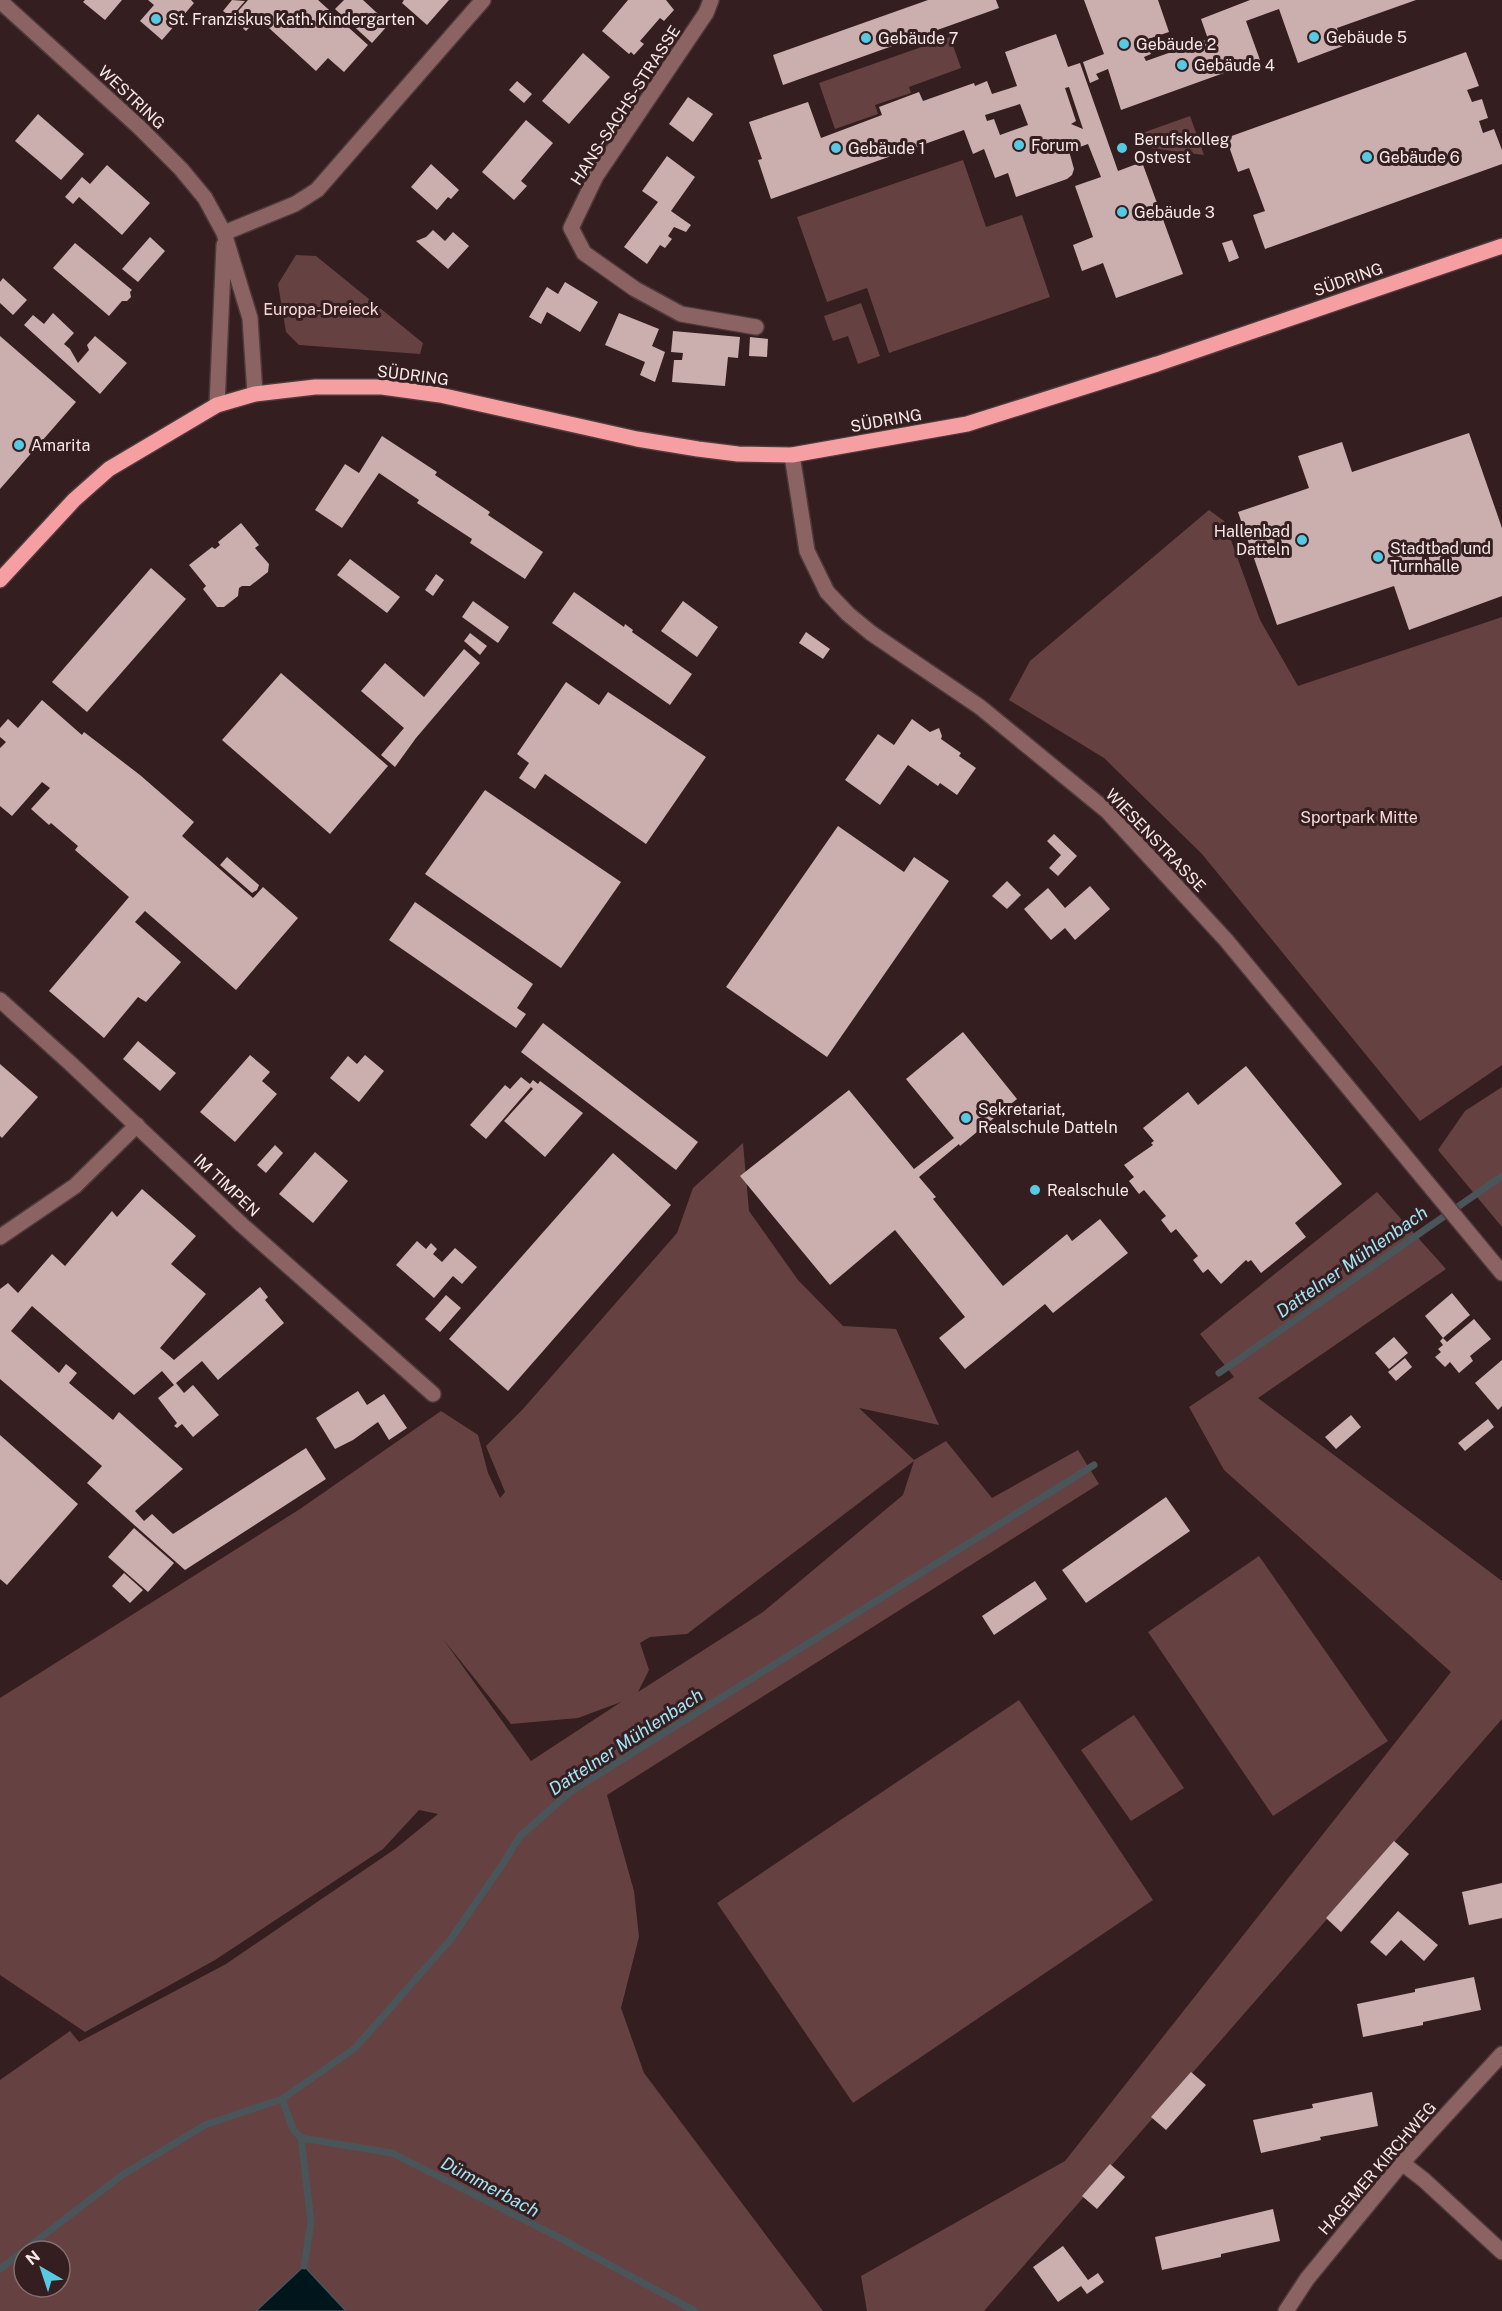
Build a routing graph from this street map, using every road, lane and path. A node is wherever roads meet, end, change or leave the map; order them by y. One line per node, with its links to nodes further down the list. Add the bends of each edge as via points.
1 (483, 0): 4 (street, via 317,190 295,204)
2 (711, 0): 6 (street, HANS-SACHS-STRASSE, via 596,176 571,228 584,253 635,289 681,314)
3 (0, 1): 4 (street, WESTRING, via 181,169 205,198)
4 (224, 233): 7 (street, WESTRING, via 250,318); 8 (street)
5 (1502, 246): 9 (main road, SÜDRING, via 1157,364 966,424)
6 (756, 327)
7 (255, 394): 8 (main road, SÜDRING); 9 (main road, SÜDRING, via 315,387 382,387 440,395 637,439 738,454)
8 (217, 405): 10 (main road, SÜDRING, via 109,469 74,500)
9 (792, 455): 14 (street, WIESENSTRASSE, via 807,551 827,592 871,633 980,706 1107,811 1226,940)
10 (0, 580)
11 (0, 1000): 12 (street, IM TIMPEN)
12 (138, 1125): 13 (street, via 75,1186); 15 (street, IM TIMPEN, via 242,1225)
13 (0, 1237)
14 (1502, 1274)
15 (433, 1394)
16 (1502, 2054): 17 (street, HAGEMER KIRCHWEG)
17 (1402, 2163): 18 (street); 19 (street, HAGEMER KIRCHWEG, via 1307,2279)
18 (1502, 2253)
19 (1286, 2311)

